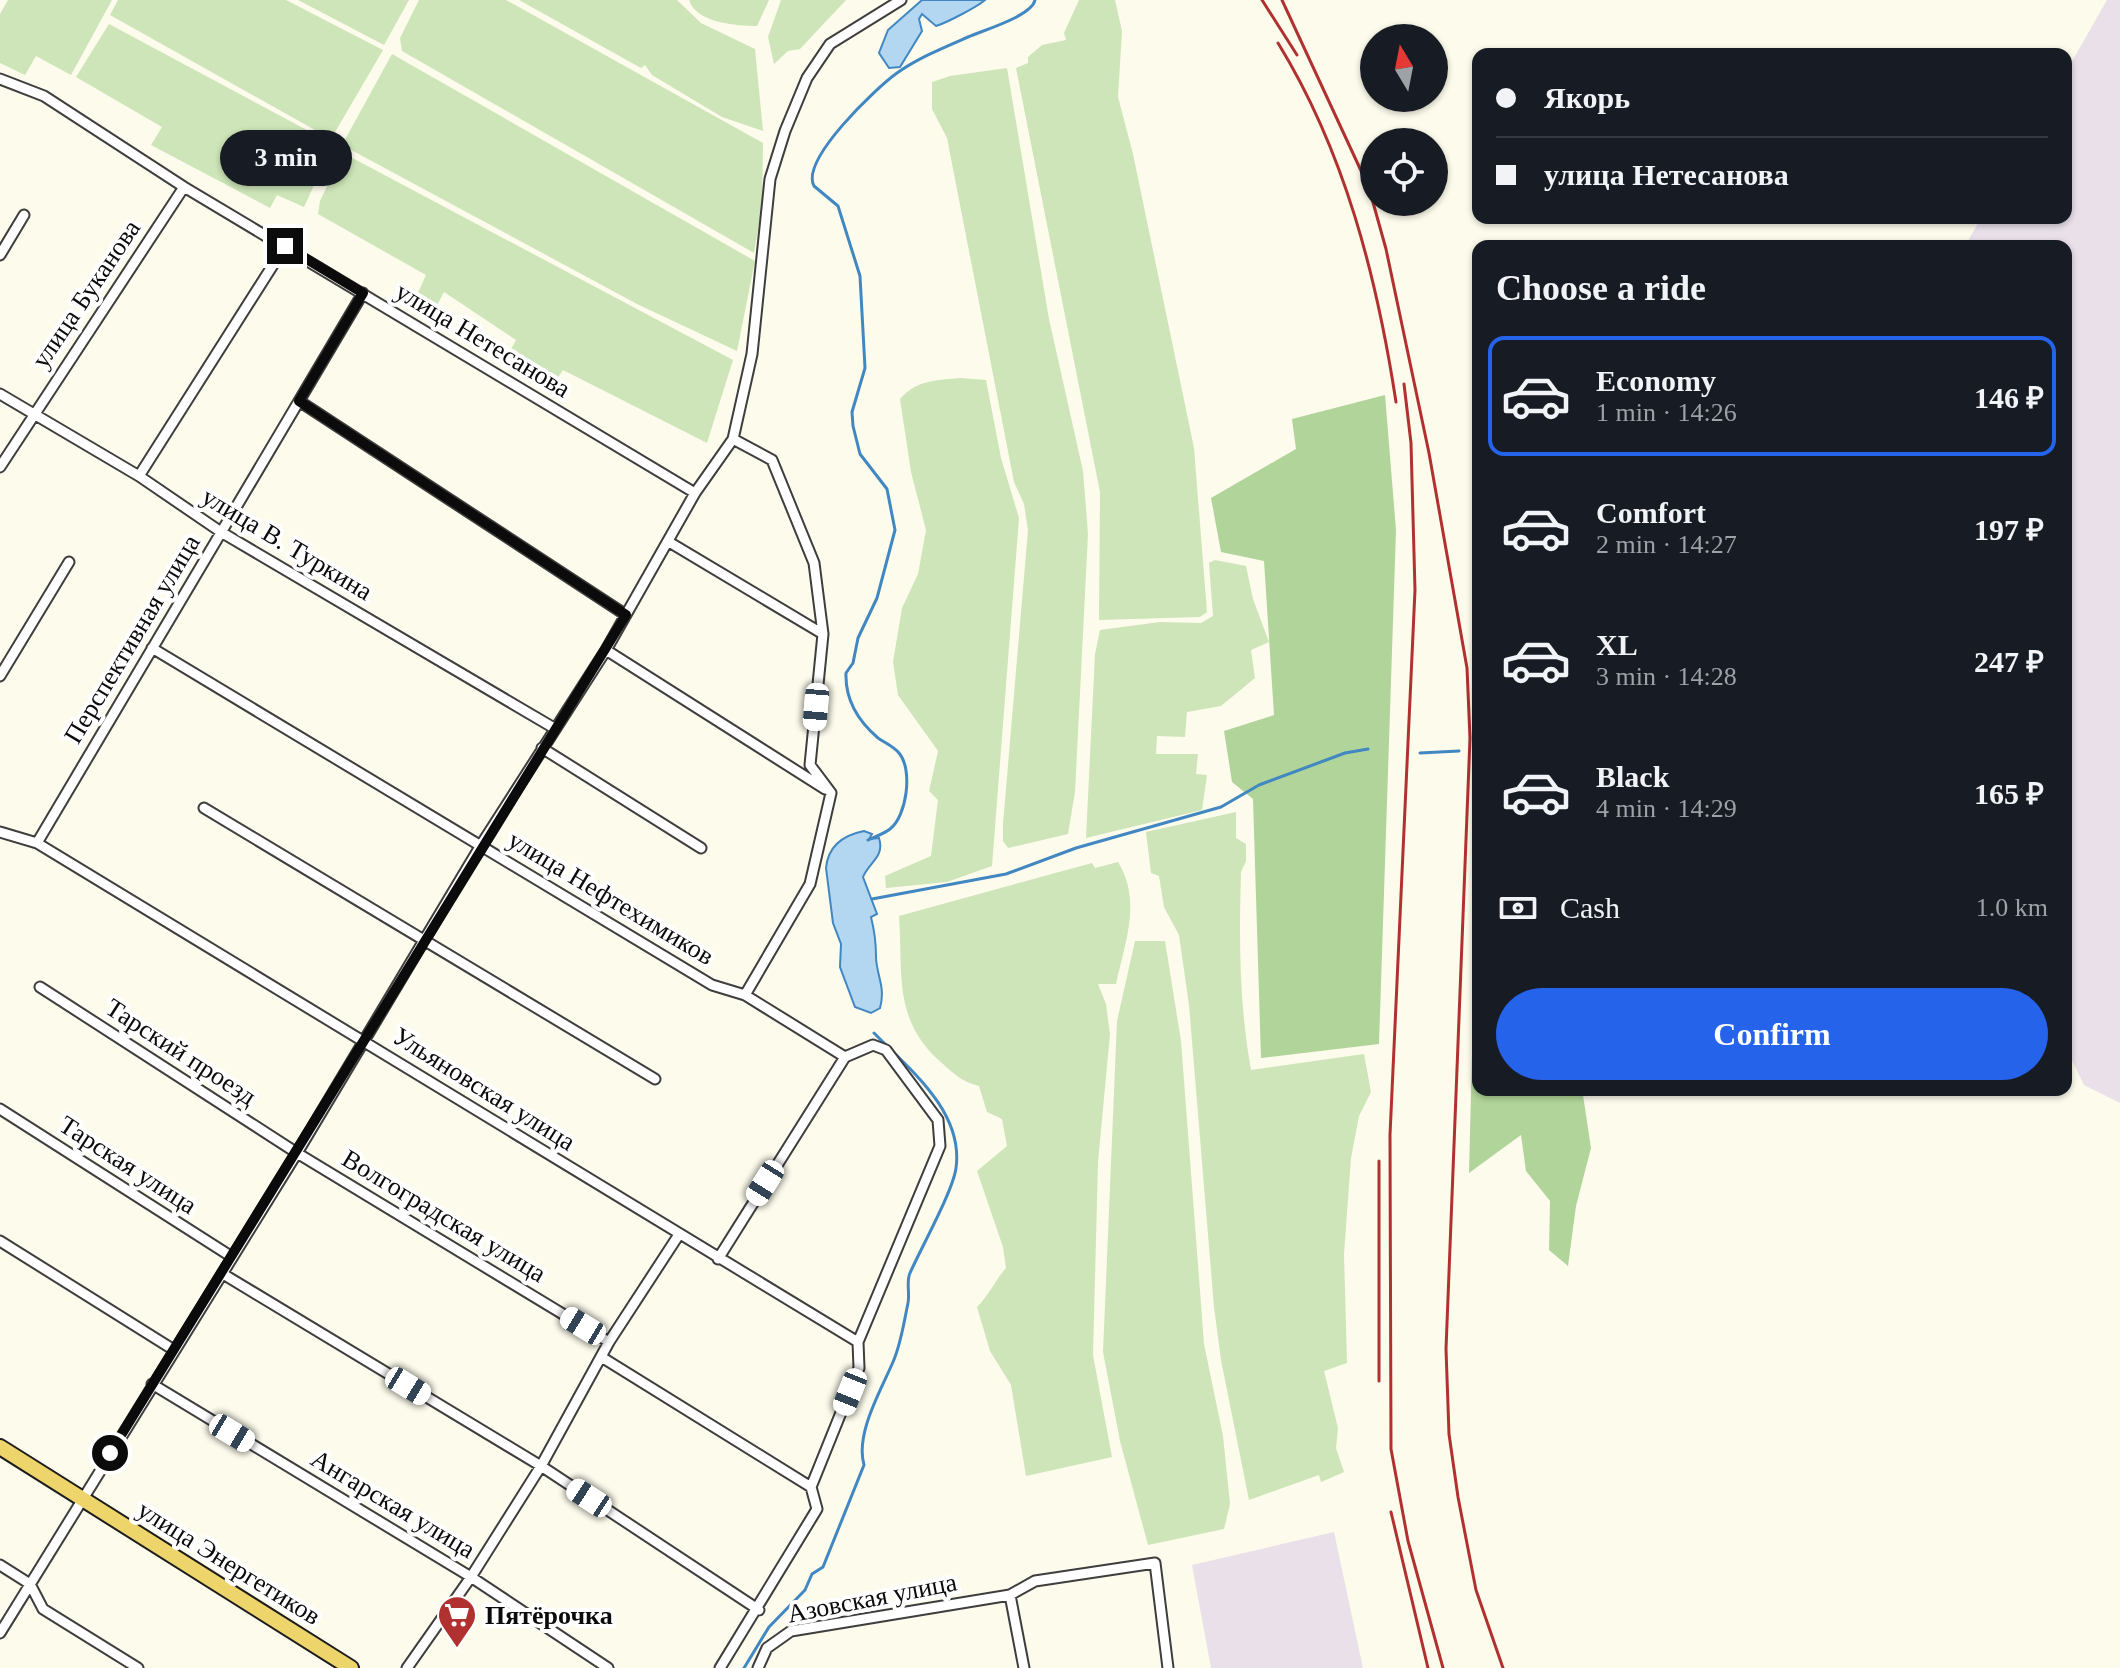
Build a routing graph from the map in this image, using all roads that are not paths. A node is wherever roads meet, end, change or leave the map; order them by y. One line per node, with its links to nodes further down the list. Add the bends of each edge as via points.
1 (901, 0): 11 (street, via 830,44 807,78 785,131 770,179 752,354)
2 (0, 79): 3 (street, улица Нетесанова, via 44,96)
3 (184, 187): 5 (street, улица Нетесанова); 10 (street, улица Буканова)
4 (24, 215): 6 (street)
5 (285, 246): 7 (street, улица Нетесанова); 13 (street)
6 (0, 255)
7 (363, 293): 9 (street, Перспективная улица); 14 (street, улица Нетесанова)
8 (0, 394): 10 (street, улица В. Туркина)
9 (299, 401): 15 (street, Перспективная улица); 18 (street)
10 (33, 413): 12 (street, улица Буканова); 13 (street, улица В. Туркина)
11 (733, 439): 14 (street); 19 (street, via 772,460 814,563)
12 (0, 467)
13 (139, 476): 15 (street, улица В. Туркина)
14 (695, 493): 16 (street)
15 (221, 532): 20 (street, Перспективная улица); 23 (street, улица В. Туркина)
16 (669, 542): 18 (street); 19 (street)
17 (69, 562): 22 (street)
18 (626, 615): 21 (street)
19 (823, 634): 25 (street, via 810,765)
20 (152, 648): 28 (street, Перспективная улица); 29 (street, улица Нефтехимиков)
21 (606, 650): 23 (street); 25 (street)
22 (0, 676)
23 (554, 728): 24 (street)
24 (542, 748): 29 (street); 30 (street)
25 (831, 793): 33 (street, via 810,884)
26 (204, 808): 31 (street)
27 (0, 832): 28 (street, Ульяновская улица)
28 (37, 843): 34 (street, Ульяновская улица)
29 (481, 845): 31 (street); 33 (street, улица Нефтехимиков, via 712,985)
30 (701, 848)
31 (425, 942): 34 (street); 36 (street)
32 (40, 987): 38 (street, Тарский проезд)
33 (745, 995): 35 (street, улица Нефтехимиков)
34 (365, 1040): 38 (street); 39 (street, Ульяновская улица)
35 (845, 1057): 42 (street); 45 (street, via 873,1045 886,1050 942,1132)
36 (655, 1079)
37 (0, 1109): 41 (street, Тарская улица)
38 (297, 1153): 41 (street); 44 (street, Волгоградская улица)
39 (678, 1236): 42 (street, Ульяновская улица); 44 (street)
40 (0, 1241): 46 (street)
41 (232, 1257): 43 (street)
42 (718, 1259): 45 (street, Ульяновская улица)
43 (223, 1274): 46 (street); 50 (street)
44 (609, 1342): 47 (street)
45 (858, 1342): 51 (street, via 859,1368)
46 (174, 1350): 48 (street)
47 (603, 1358): 50 (street); 51 (street)
48 (152, 1384): 52 (street); 54 (street, Ангарская улица)
49 (0, 1447): 52 (main road, улица Энергетиков)
50 (541, 1466): 54 (street); 57 (street)
51 (811, 1487): 57 (street, via 817,1509)
52 (82, 1499): 55 (street); 60 (main road, улица Энергетиков)
53 (0, 1565): 55 (street)
54 (471, 1577): 61 (street); 62 (street, Ангарская улица)
55 (30, 1584): 58 (street); 59 (street, via 43,1609)
56 (1010, 1595): 64 (street, Азовская улица, via 791,1631 767,1648); 65 (street); 66 (street, Азовская улица, via 1035,1581 1155,1563)
57 (759, 1610): 63 (street)
58 (0, 1633)
59 (138, 1668)
60 (351, 1668)
61 (407, 1668)
62 (608, 1668)
63 (720, 1668)
64 (758, 1668)
65 (1024, 1668)
66 (1168, 1668)

